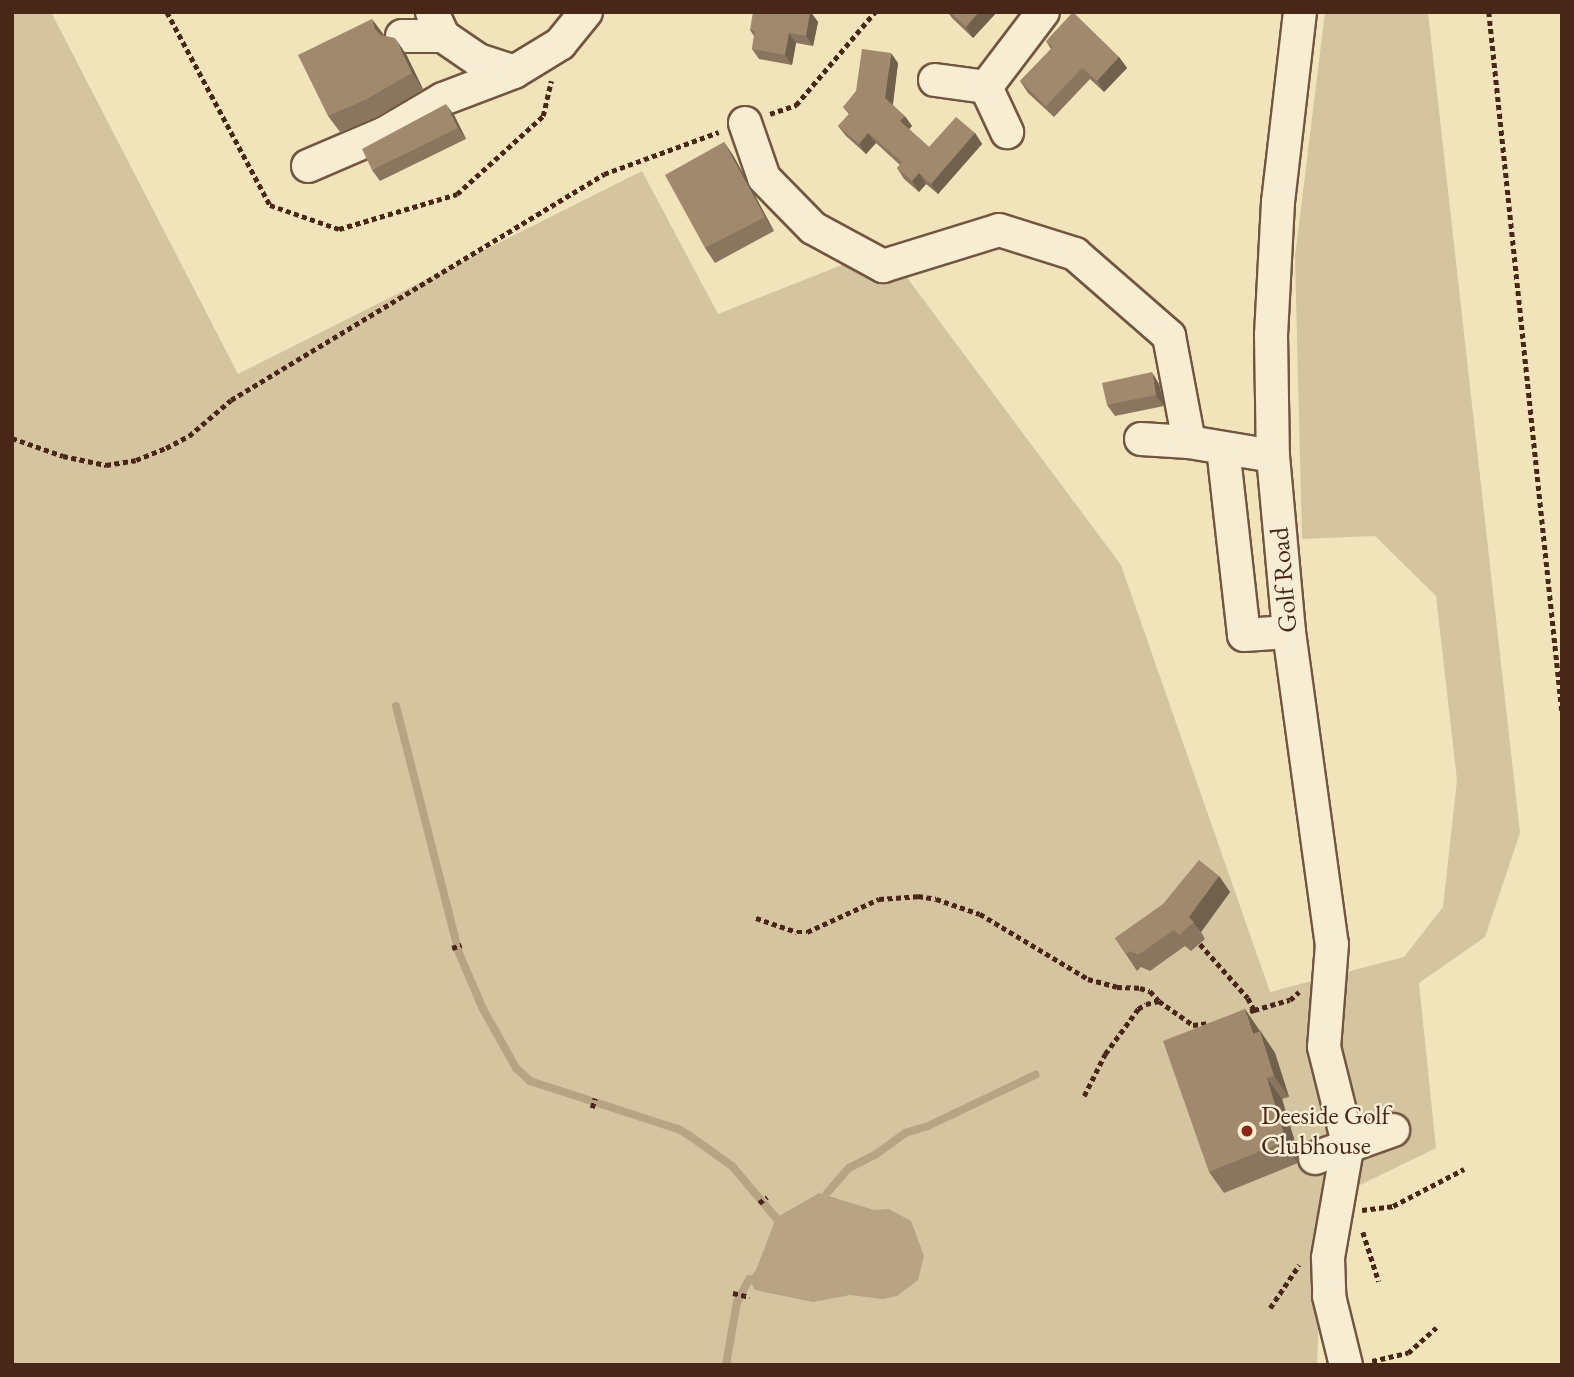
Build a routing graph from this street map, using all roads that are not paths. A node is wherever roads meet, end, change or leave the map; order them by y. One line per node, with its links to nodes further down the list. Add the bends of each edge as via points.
1 (586, 12): 6 (street, via 560,44)
2 (1043, 12): 8 (street)
3 (1300, 12): 15 (street, Golf Road, via 1278,202 1271,335)
4 (438, 24): 5 (street); 6 (street, via 478,60)
5 (402, 36)
6 (514, 72): 11 (street, via 443,99 385,133)
7 (935, 79): 8 (street)
8 (986, 87): 10 (street)
9 (745, 123): 13 (street, via 764,178 813,228 883,266 999,230 1075,254 1169,336)
10 (1007, 132)
11 (308, 166)
12 (1141, 439): 13 (street)
13 (1189, 442): 14 (street)
14 (1223, 447): 15 (street); 16 (street, via 1244,635)
15 (1273, 456): 16 (street, Golf Road)
16 (1289, 632): 18 (street, Golf Road, via 1332,944 1324,1047)
17 (1393, 1130): 18 (street)
18 (1348, 1143): 19 (street); 20 (street, via 1328,1258 1329,1296)
19 (1315, 1157)
20 (1344, 1358)

